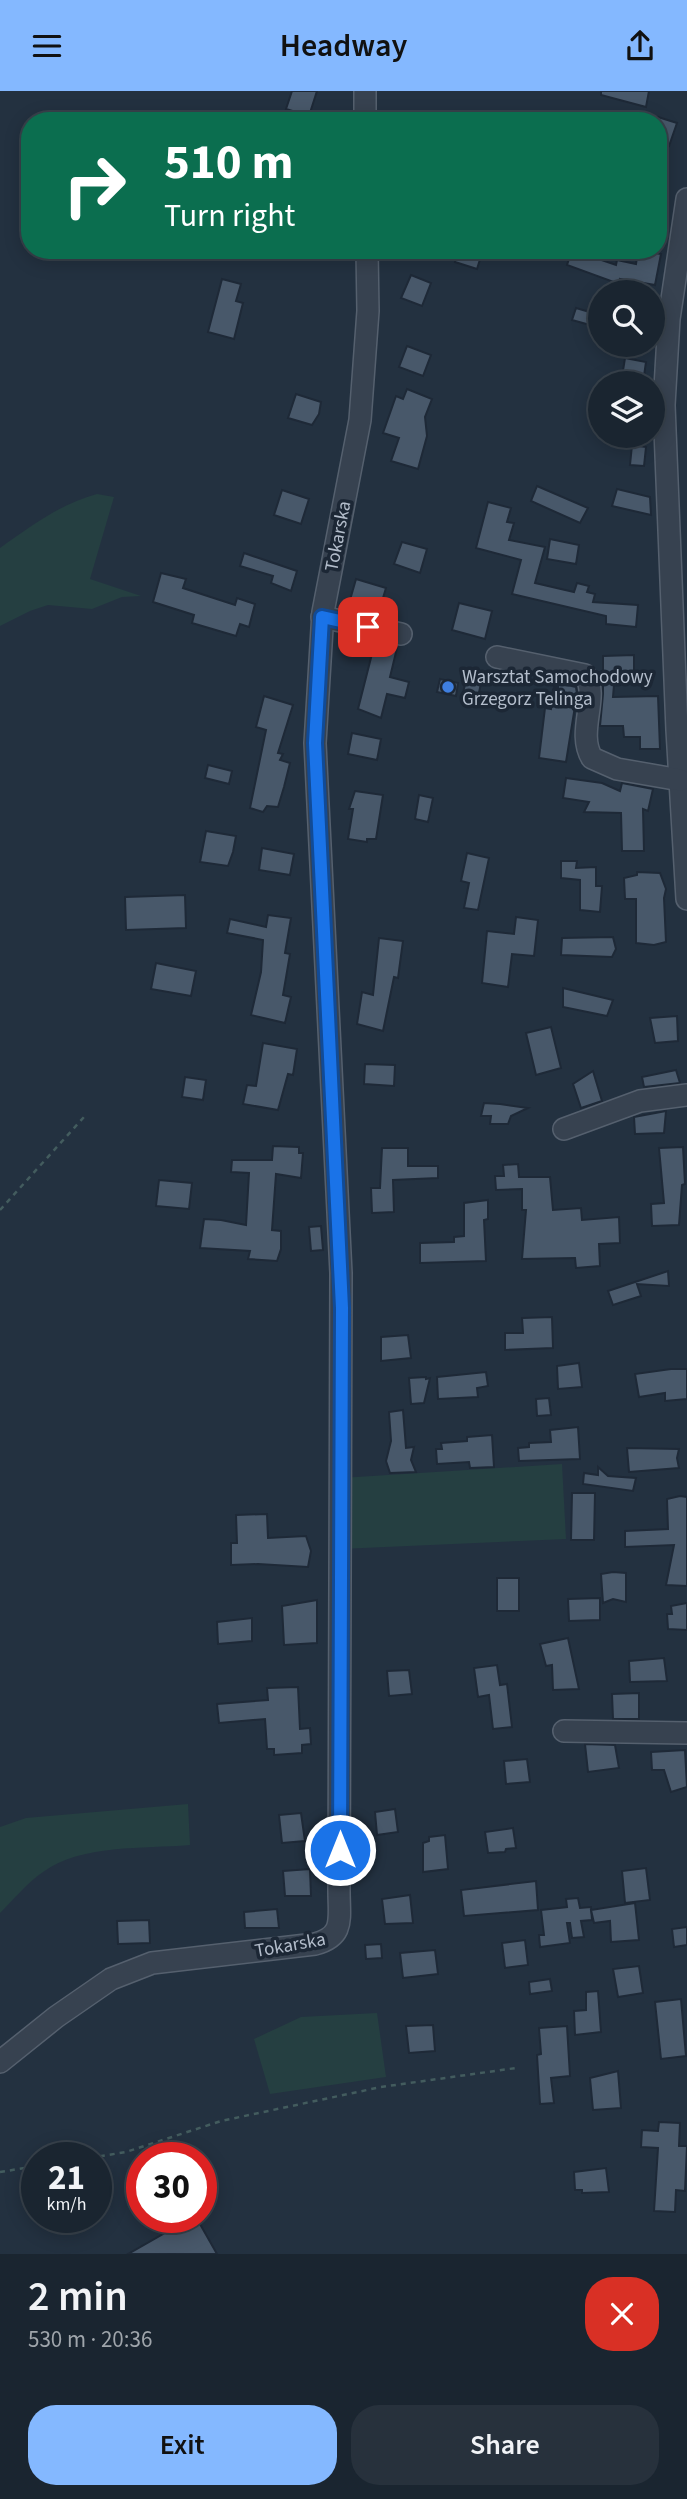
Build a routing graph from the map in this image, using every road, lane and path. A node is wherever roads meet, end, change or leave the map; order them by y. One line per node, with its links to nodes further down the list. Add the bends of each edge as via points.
1 (365, 91): 2 (street)
2 (365, 112)
3 (686, 208): 5 (street, via 669,319 664,405)
4 (367, 259): 6 (street, Tokarska, via 360,420)
5 (677, 498): 9 (street, via 674,611)
6 (322, 617): 7 (street); 17 (street, Tokarska, via 315,743 342,1308 337,1933 330,1940 152,1963 111,1979)
7 (401, 634)
8 (497, 657): 9 (street, via 585,675 589,684 586,742 592,758 617,769)
9 (680, 780): 10 (street)
10 (687, 899)
11 (687, 1095): 13 (street, via 640,1101)
12 (84, 1117): 14 (path)
13 (564, 1129)
14 (0, 1210)
15 (564, 1731): 16 (street)
16 (687, 1733)
17 (0, 2062)
18 (516, 2068): 19 (path, via 381,2087 221,2121)
19 (112, 2154)
20 (21, 2169): 21 (path)
21 (0, 2172)

